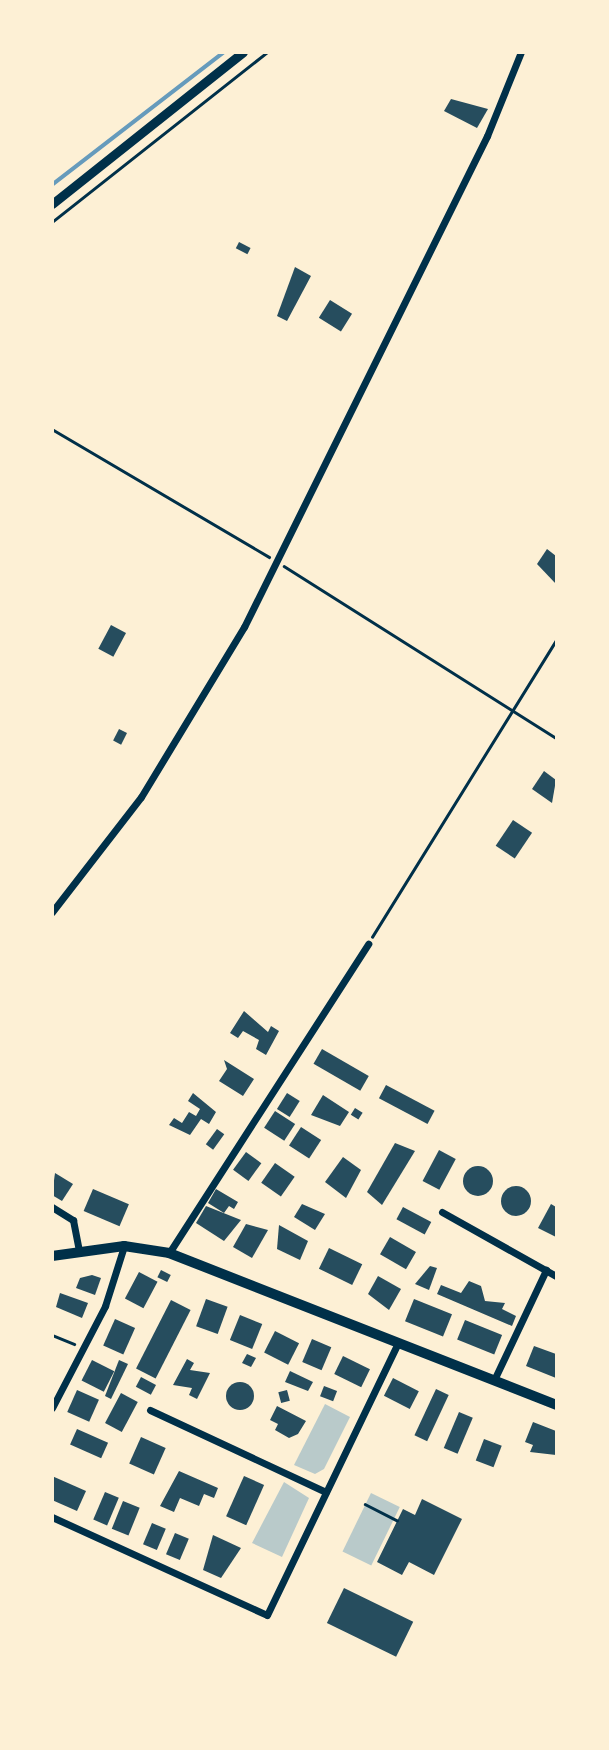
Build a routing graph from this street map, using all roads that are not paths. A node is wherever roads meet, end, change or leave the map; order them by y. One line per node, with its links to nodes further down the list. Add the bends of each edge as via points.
1 (243, 52): 3 (street)
2 (521, 52): 4 (street, via 487,136 276,561 141,797)
3 (52, 204)
4 (52, 912)
5 (368, 944): 10 (street)
6 (52, 1207): 9 (street, via 73,1220)
7 (442, 1212): 12 (street)
8 (124, 1246): 9 (main road); 10 (main road); 17 (street, via 117,1277)
9 (79, 1252): 11 (main road)
10 (169, 1253): 14 (main road)
11 (52, 1256)
12 (546, 1270): 13 (street); 15 (street)
13 (556, 1276)
14 (398, 1343): 15 (main road); 19 (street)
15 (494, 1380): 16 (main road)
16 (556, 1405)
17 (52, 1408)
18 (150, 1410): 19 (street)
19 (326, 1492): 20 (street, via 267,1615)
20 (52, 1517)

